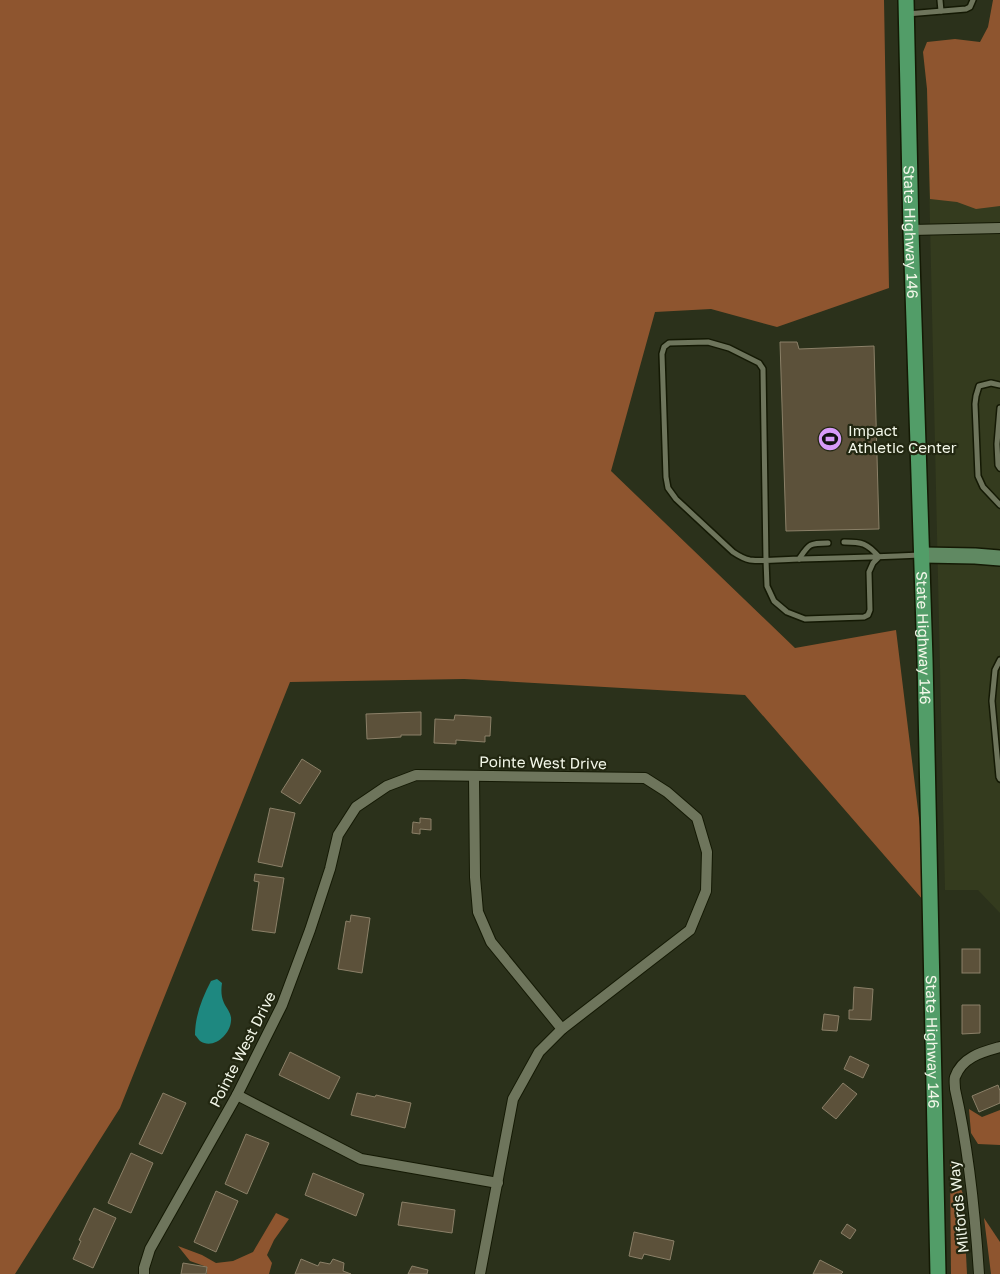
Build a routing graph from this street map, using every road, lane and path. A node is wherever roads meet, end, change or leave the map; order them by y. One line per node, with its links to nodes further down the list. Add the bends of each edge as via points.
1 (940, 0): 4 (lane)
2 (973, 0): 4 (lane, via 966,9)
3 (906, 7): 4 (lane); 6 (main road, State Highway 146)
4 (941, 11)
5 (1000, 228): 6 (street)
6 (911, 230): 14 (main road, State Highway 146)
7 (1000, 385): 11 (lane, via 979,386 975,404 978,476)
8 (1000, 408): 9 (lane)
9 (999, 420): 10 (lane)
10 (1000, 468)
11 (1000, 505)
12 (844, 542): 15 (lane, via 864,543)
13 (828, 543): 17 (lane, via 814,543)
14 (923, 555): 15 (lane); 16 (street); 28 (main road, State Highway 146)
15 (879, 557): 17 (lane); 18 (lane, via 869,572 868,615 806,619 788,612 774,601 767,586)
16 (1000, 558)
17 (798, 559): 18 (lane)
18 (766, 560): 18 (lane, via 741,558 668,488 662,354 669,343 708,342 760,363 763,369)
19 (1000, 660): 21 (lane, via 995,670 992,701)
20 (474, 776): 22 (street, via 478,912 491,942); 22 (street, Pointe West Drive, via 645,778 697,818 707,852 706,891 690,930); 24 (street, Pointe West Drive, via 416,775 387,786 356,807 338,835 310,930 282,1005)
21 (1000, 779)
22 (562, 1029): 25 (street, Pointe West Drive, via 539,1052 513,1099)
23 (1000, 1047): 29 (street, Milfords Way, via 973,1056 962,1065 955,1078 954,1089 976,1221)
24 (237, 1095): 25 (street, via 361,1159); 26 (street, Pointe West Drive, via 150,1249)
25 (498, 1183): 27 (street, Pointe West Drive)
26 (144, 1274)
27 (480, 1274)
28 (938, 1274)
29 (979, 1274)

